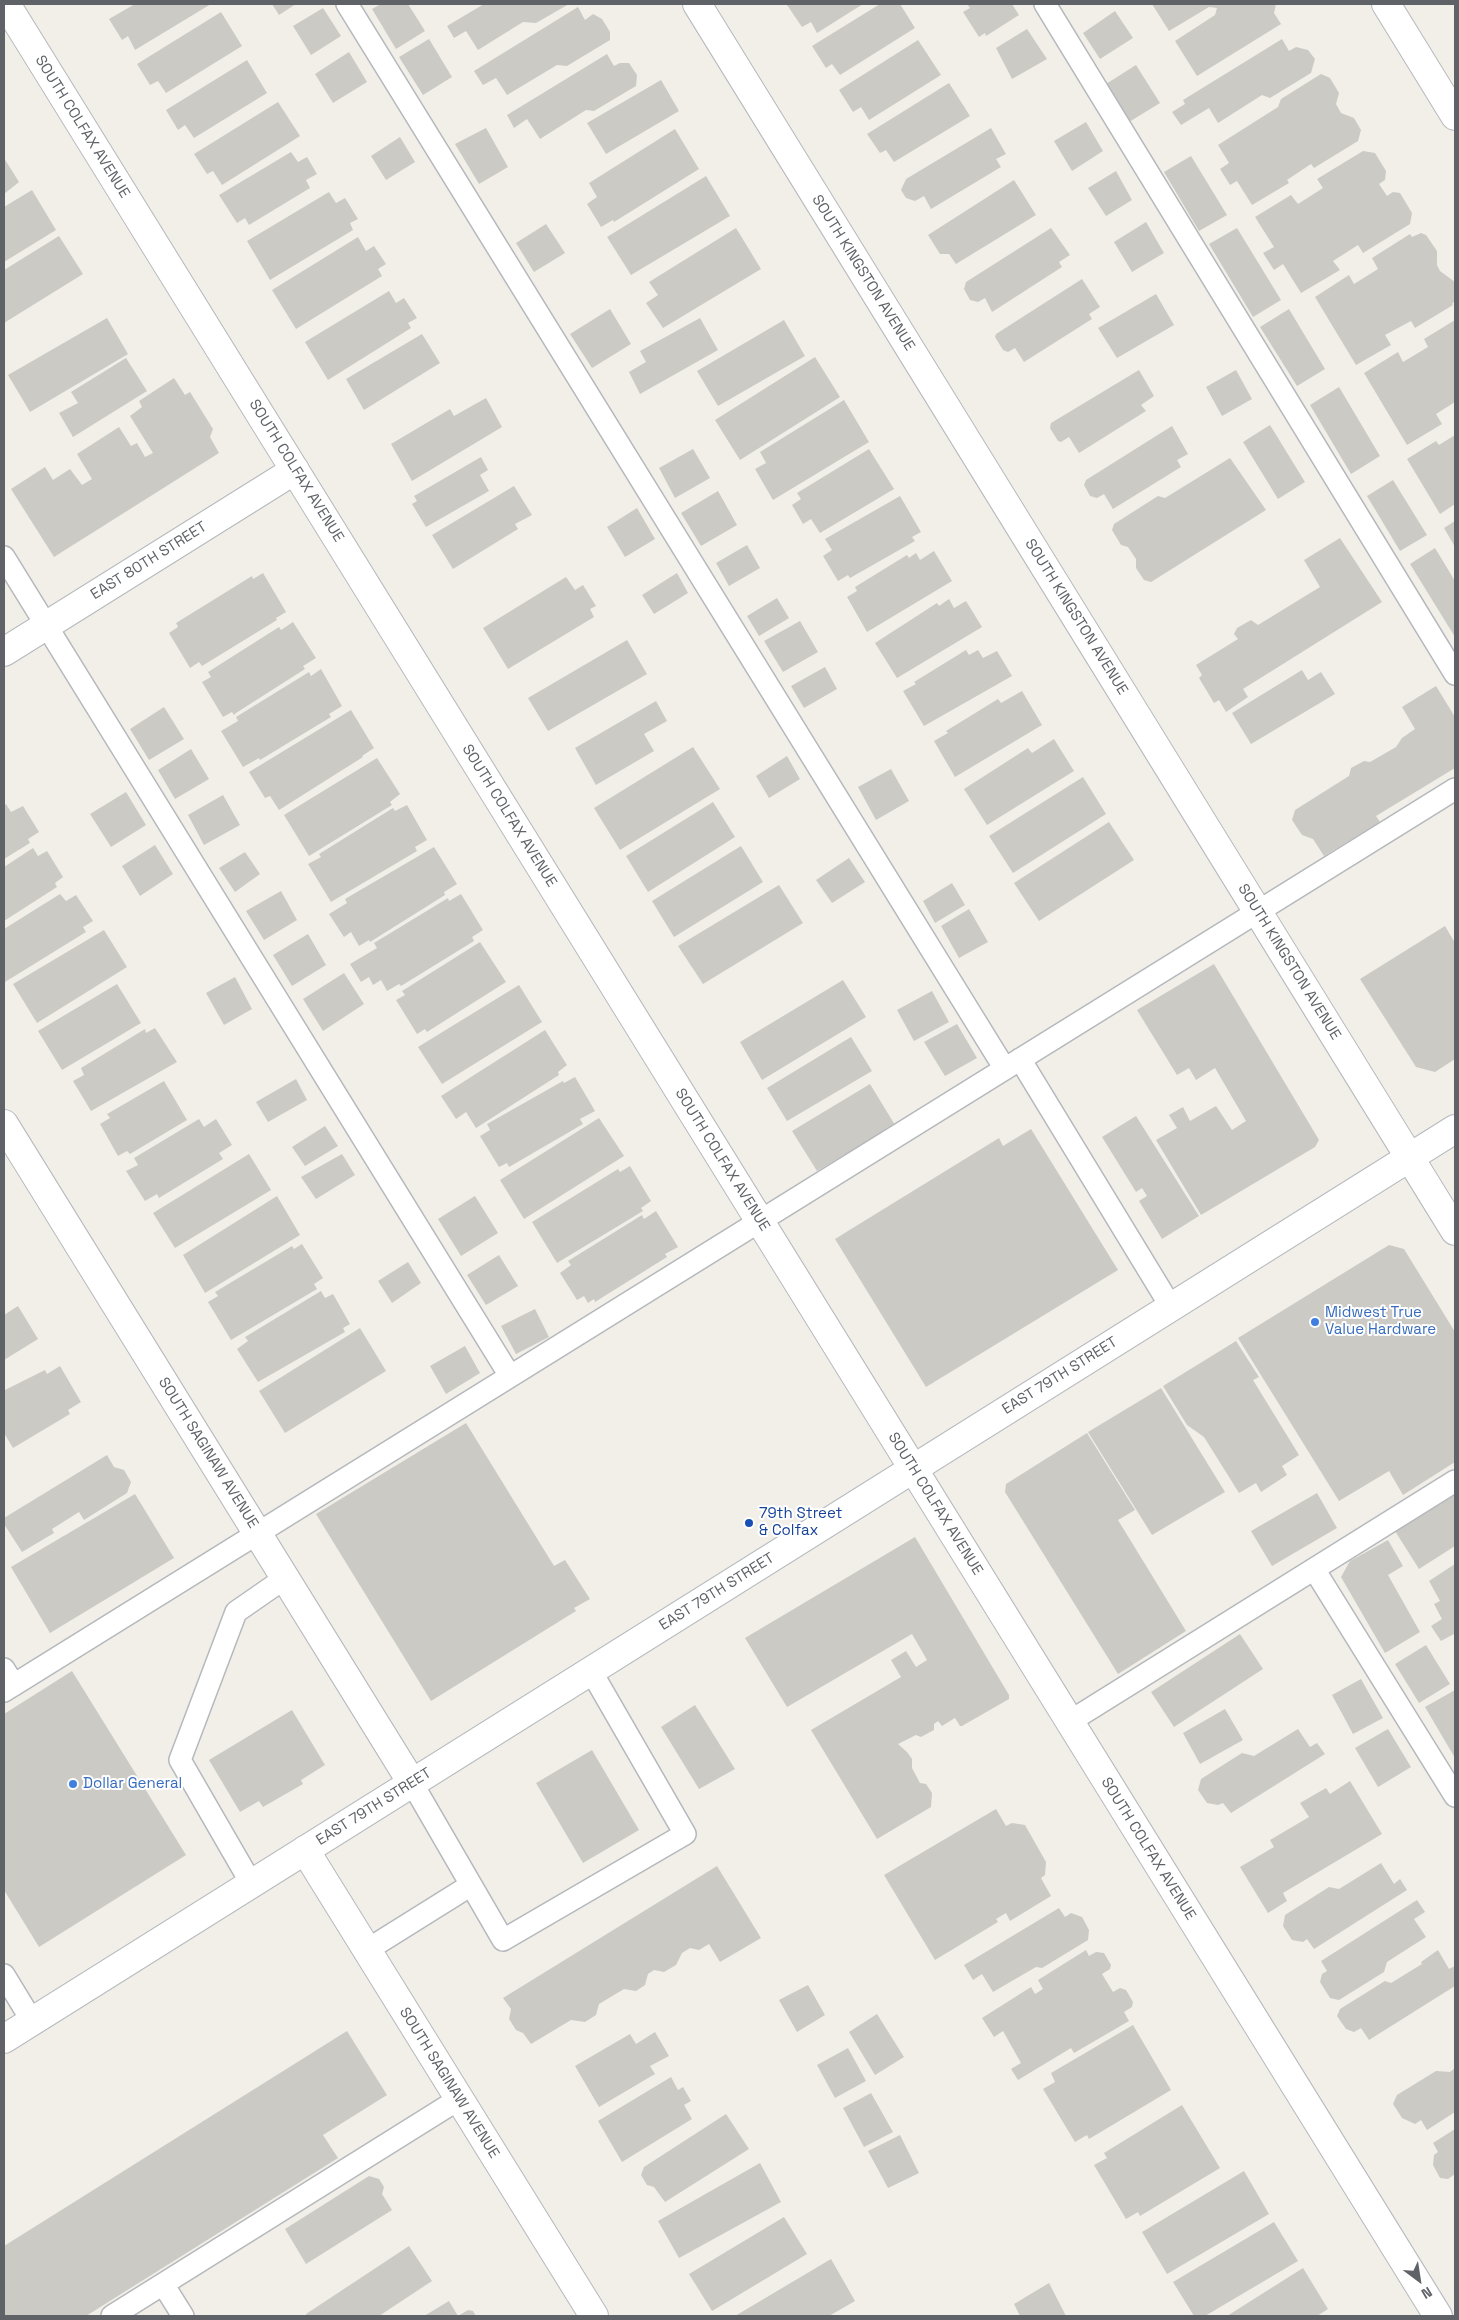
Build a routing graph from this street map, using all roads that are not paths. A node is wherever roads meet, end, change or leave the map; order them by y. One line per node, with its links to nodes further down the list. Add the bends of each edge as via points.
1 (6, 4): 7 (street, SOUTH COLFAX AVENUE)
2 (347, 4): 14 (lane)
3 (696, 4): 13 (street, SOUTH KINGSTON AVENUE)
4 (1044, 4): 11 (lane)
5 (1386, 4): 6 (street)
6 (1455, 116)
7 (295, 470): 9 (street, EAST 80TH STREET); 18 (street, SOUTH COLFAX AVENUE)
8 (4, 557): 9 (lane)
9 (46, 626): 10 (street, EAST 80TH STREET); 21 (lane)
10 (4, 652)
11 (1455, 674)
12 (1455, 789): 13 (lane)
13 (1258, 912): 14 (lane); 17 (street, SOUTH KINGSTON AVENUE)
14 (1013, 1064): 18 (lane); 20 (lane)
15 (4, 1124): 24 (street, SOUTH SAGINAW AVENUE)
16 (1455, 1128): 17 (street, EAST 79TH STREET)
17 (1409, 1157): 19 (street, SOUTH KINGSTON AVENUE); 20 (street, EAST 79TH STREET)
18 (760, 1221): 21 (lane); 22 (street, SOUTH COLFAX AVENUE)
19 (1455, 1231)
20 (1171, 1307): 22 (street, EAST 79TH STREET)
21 (510, 1376): 24 (lane)
22 (914, 1468): 27 (street, EAST 79TH STREET); 29 (street, SOUTH COLFAX AVENUE)
23 (1455, 1481): 25 (lane)
24 (257, 1533): 26 (street, SOUTH SAGINAW AVENUE); 28 (lane)
25 (1314, 1569): 29 (lane); 31 (lane)
26 (285, 1578): 30 (street, SOUTH SAGINAW AVENUE); 33 (lane, via 236,1612 180,1760)
27 (591, 1671): 30 (street, EAST 79TH STREET); 34 (lane, via 685,1834 503,1940)
28 (7, 1682)
29 (1069, 1722): 44 (street, SOUTH COLFAX AVENUE)
30 (412, 1783): 32 (street, EAST 79TH STREET); 34 (lane)
31 (1455, 1796)
32 (305, 1850): 33 (street, EAST 79TH STREET); 35 (street, SOUTH SAGINAW AVENUE)
33 (251, 1883): 37 (street, EAST 79TH STREET)
34 (471, 1885): 35 (lane)
35 (367, 1950): 39 (street, SOUTH SAGINAW AVENUE)
36 (4, 1975): 37 (lane)
37 (32, 2021): 38 (street, EAST 79TH STREET)
38 (4, 2039)
39 (459, 2099): 40 (lane); 43 (street, SOUTH SAGINAW AVENUE)
40 (163, 2284): 41 (lane); 42 (lane)
41 (112, 2316)
42 (183, 2316)
43 (594, 2316)
44 (1438, 2316)

